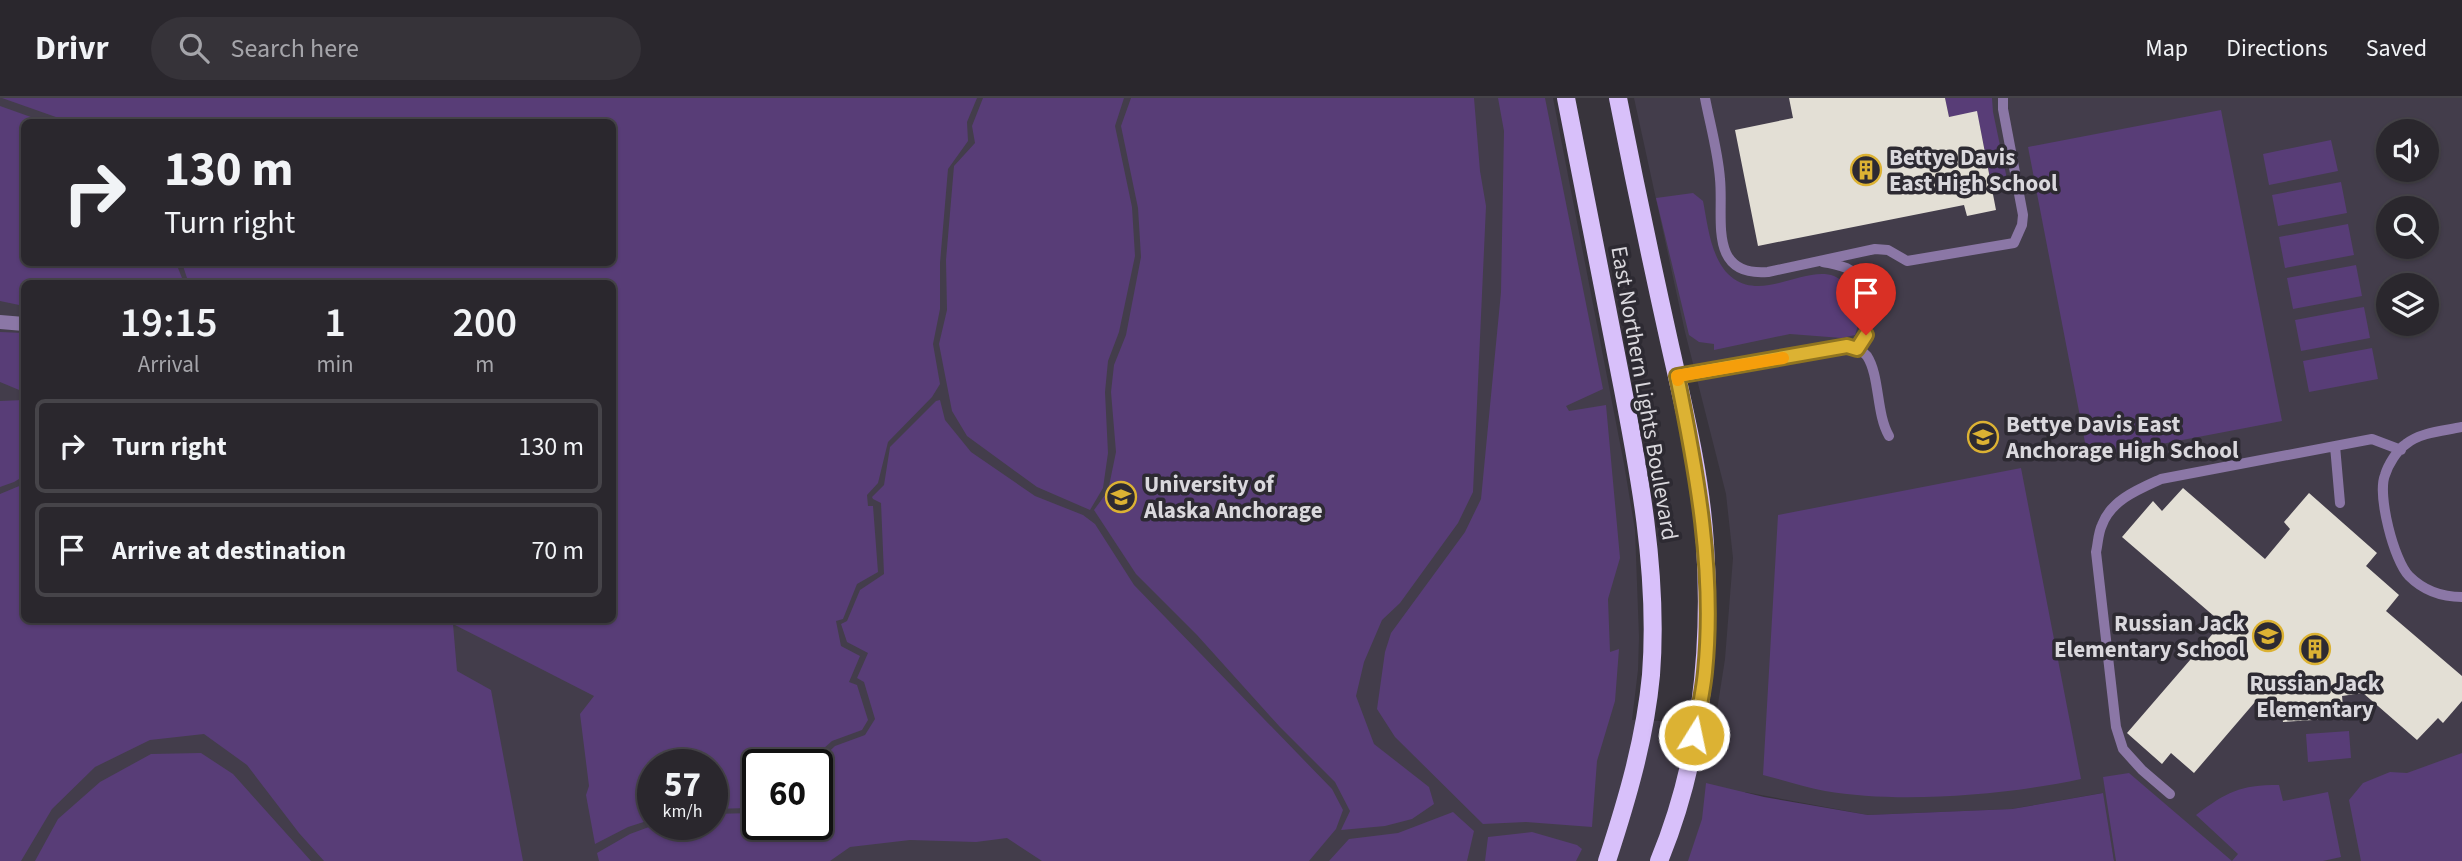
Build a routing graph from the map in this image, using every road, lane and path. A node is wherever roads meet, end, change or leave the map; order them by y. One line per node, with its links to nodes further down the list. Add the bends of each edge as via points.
1 (1566, 98): 17 (main road, East Northern Lights Boulevard, via 1638,467 1652,609 1651,675 1641,744)
2 (1618, 98): 9 (main road, East Northern Lights Boulevard)
3 (1705, 98): 5 (lane, via 1720,176 1720,232 1732,261 1743,271 1754,273)
4 (2003, 98): 5 (lane, via 2023,215 2014,243 1907,261 1888,250 1875,249)
5 (1821, 261): 8 (lane, via 1852,271 1862,282 1870,318)
6 (0, 322): 7 (street)
7 (21, 324)
8 (1857, 349): 9 (lane, via 1847,346); 11 (lane, via 1866,355 1871,368)
9 (1677, 376): 18 (main road, East Northern Lights Boulevard, via 1705,541 1708,610 1705,673 1694,735)
10 (2462, 427): 13 (lane, via 2426,435)
11 (1889, 436)
12 (2335, 446): 13 (lane, via 2372,439); 14 (lane); 16 (lane, via 2161,479 2135,490 2113,507 2102,525 2096,552 2116,727 2123,749)
13 (2400, 450): 15 (lane, via 2384,476 2382,496 2399,562 2425,589)
14 (2340, 503)
15 (2462, 597)
16 (2170, 794)
17 (1607, 861)
18 (1659, 861)

